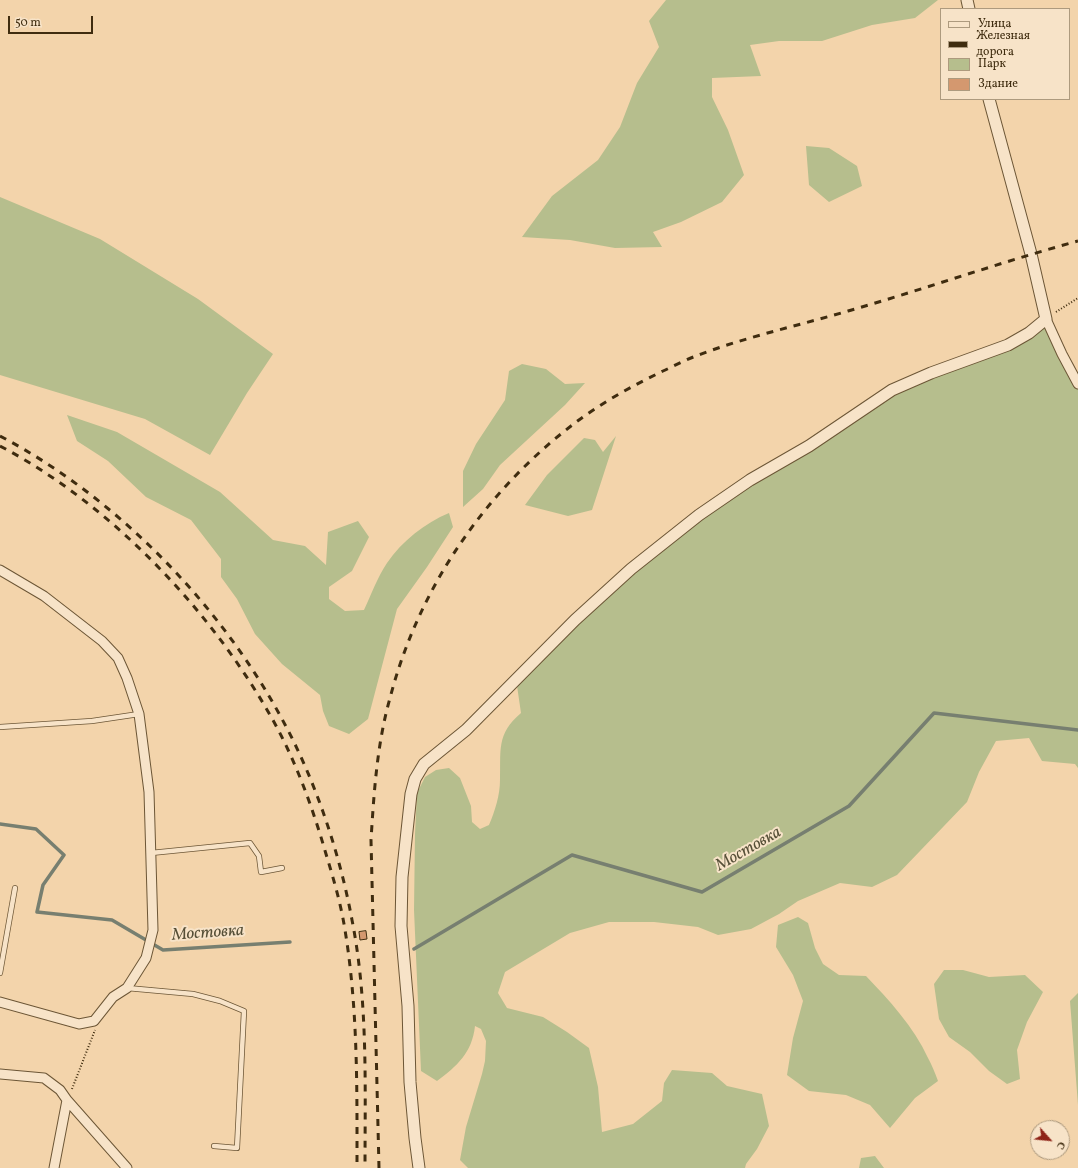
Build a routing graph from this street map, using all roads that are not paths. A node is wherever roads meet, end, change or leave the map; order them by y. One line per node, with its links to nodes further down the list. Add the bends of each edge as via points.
1 (989, 100): 2 (street)
2 (1046, 319): 3 (street); 18 (street, via 1008,345 930,372 892,390 699,515 631,569 575,620 466,730 424,764 415,779 411,794 402,877 401,926 408,1006 410,1082)
3 (1078, 384)
4 (0, 570): 5 (street, via 44,596 102,641 118,658)
5 (139, 714): 6 (lane, via 92,721); 7 (street, via 149,792)
6 (0, 728)
7 (151, 853): 8 (lane, via 250,843 259,856 261,872); 11 (street, via 153,930 146,958)
8 (282, 868)
9 (15, 888): 10 (lane)
10 (0, 974)
11 (127, 988): 12 (street, via 113,997 94,1021 79,1024); 15 (lane, via 193,994 244,1010 237,1148)
12 (0, 1002)
13 (0, 1074): 14 (street, via 44,1078 60,1090)
14 (67, 1100): 16 (street); 17 (street)
15 (214, 1146)
16 (54, 1168)
17 (127, 1168)
18 (419, 1168)

